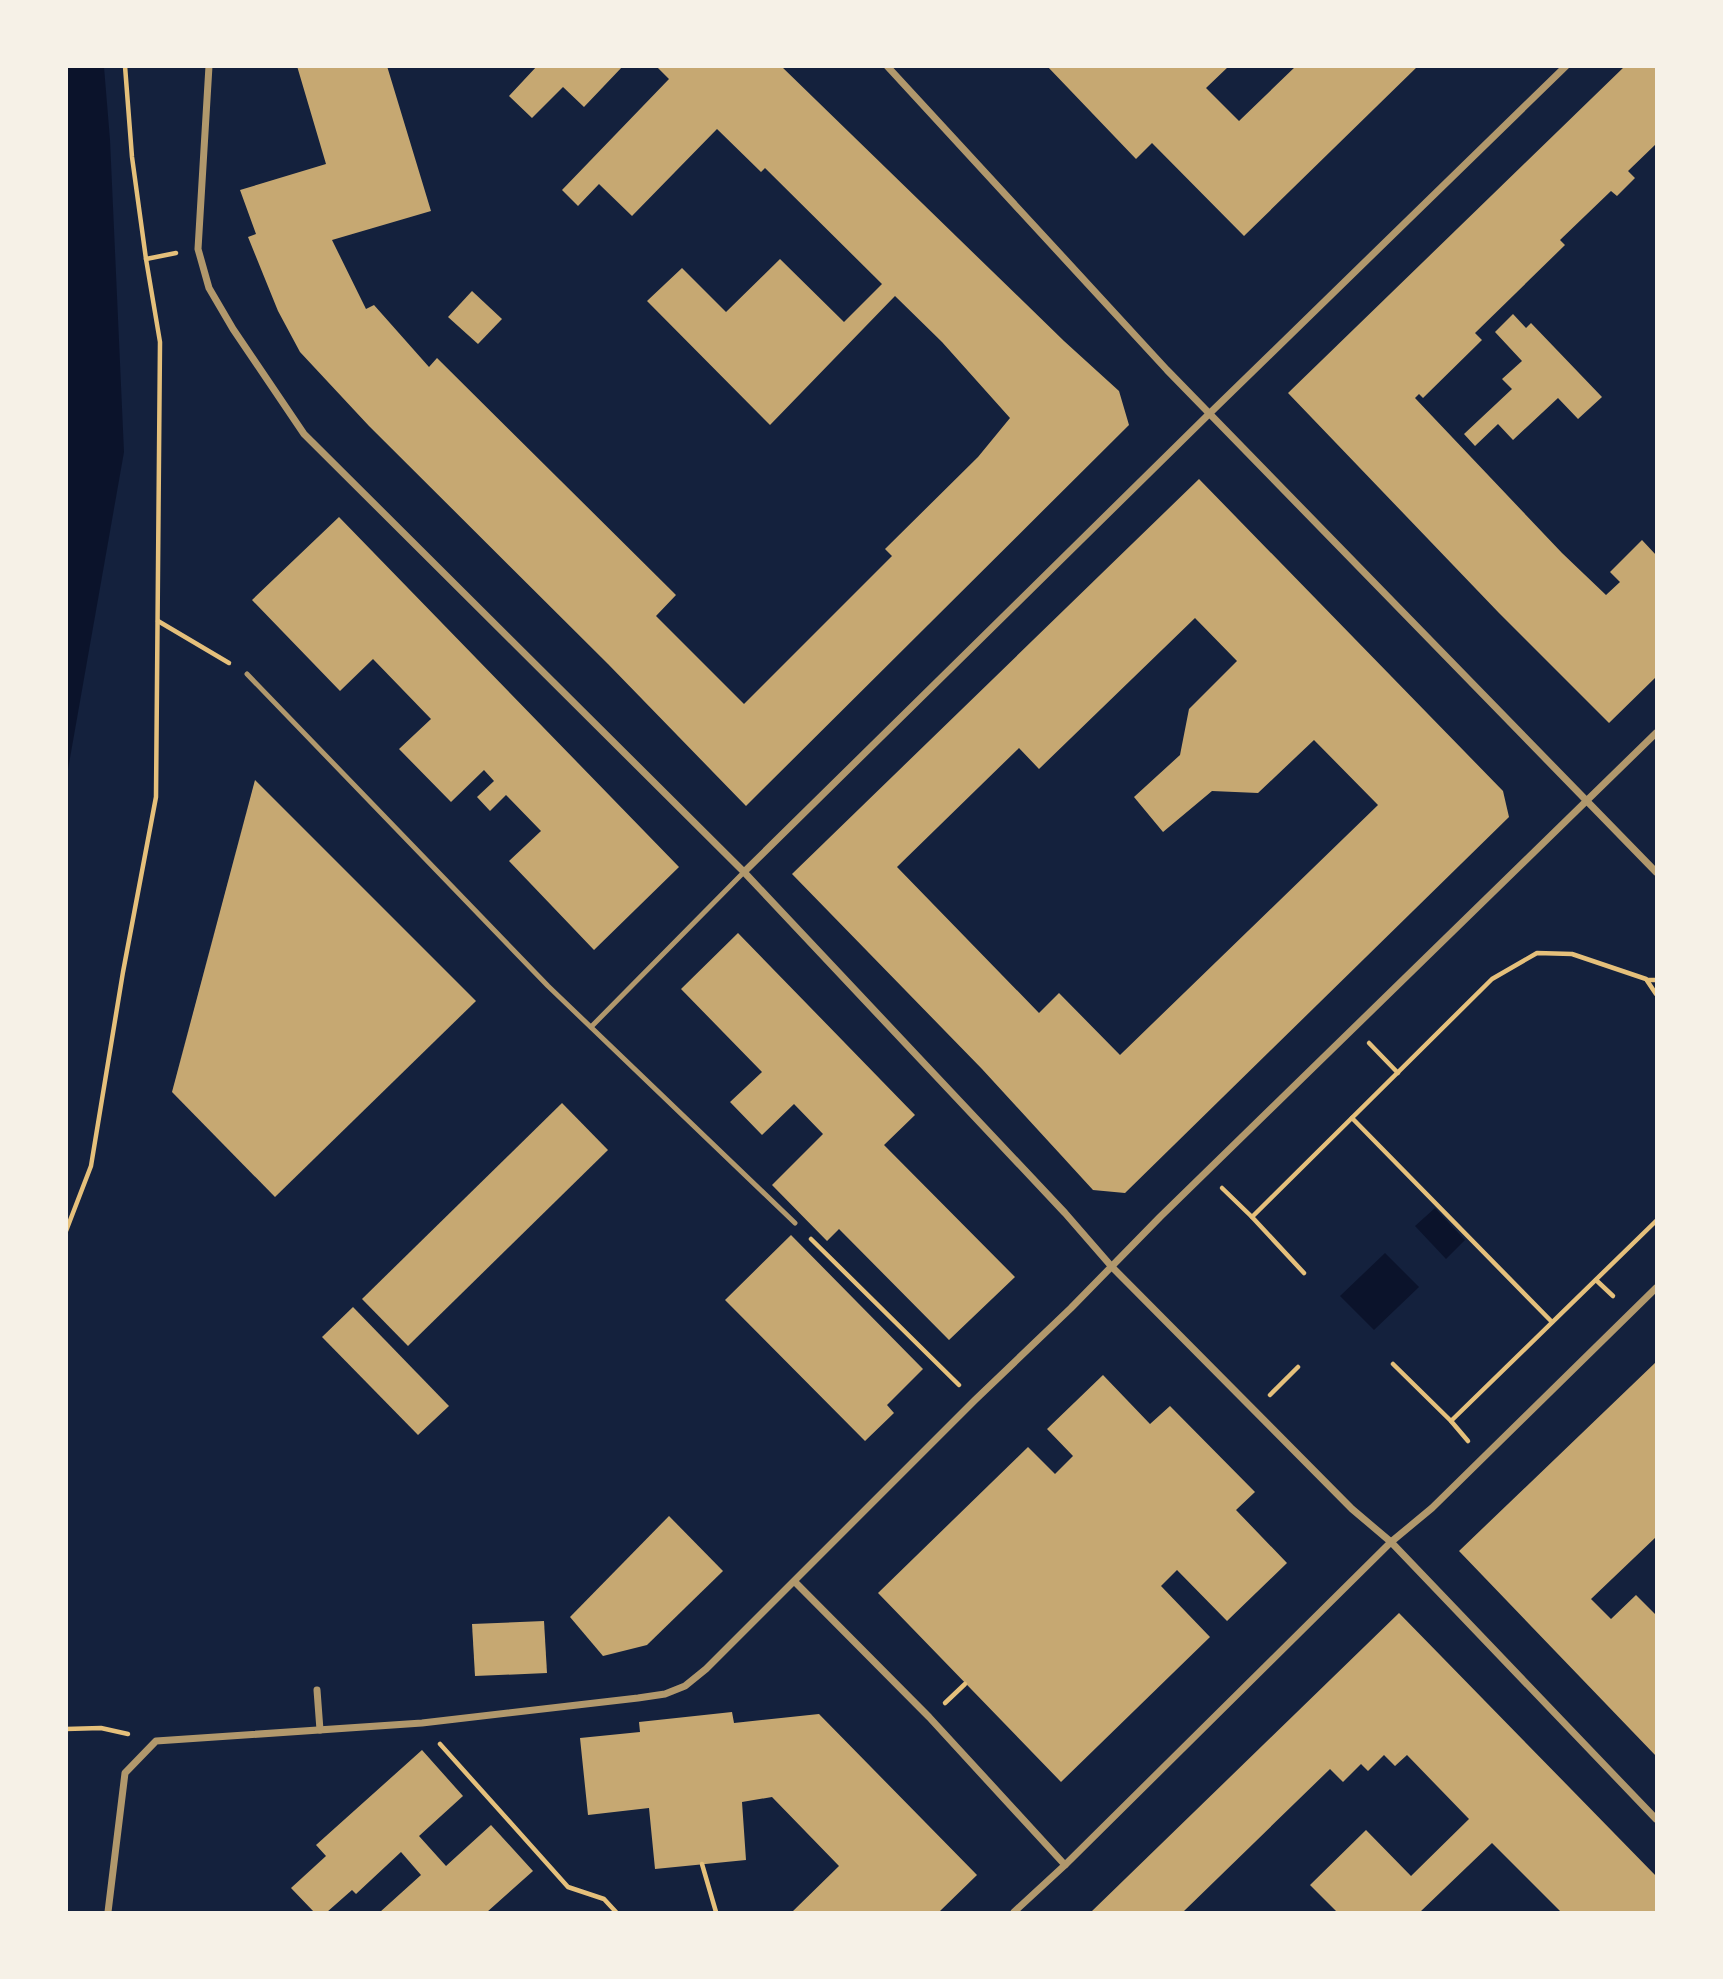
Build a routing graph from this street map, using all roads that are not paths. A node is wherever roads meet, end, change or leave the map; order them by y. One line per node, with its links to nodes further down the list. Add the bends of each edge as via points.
1 (209, 66): 8 (street, via 198,248 209,288 233,329 304,434)
2 (887, 66): 4 (street)
3 (1566, 66): 4 (street)
4 (1210, 413): 7 (street); 8 (street)
5 (247, 674): 10 (lane)
6 (1657, 733): 7 (street)
7 (1586, 801): 9 (street); 12 (street)
8 (744, 872): 10 (lane); 12 (street)
9 (1657, 872)
10 (591, 1027): 11 (lane)
11 (795, 1223)
12 (1112, 1267): 14 (street, via 1352,1509); 15 (street)
13 (1657, 1288): 14 (street)
14 (1391, 1542): 18 (street); 19 (street)
15 (794, 1581): 17 (street, via 706,1669 685,1686 665,1694 422,1723); 19 (street, via 929,1717)
16 (317, 1690): 17 (street)
17 (320, 1730): 20 (street, via 156,1741 125,1773)
18 (1657, 1819)
19 (1065, 1865): 21 (street)
20 (108, 1913)
21 (1014, 1913)

